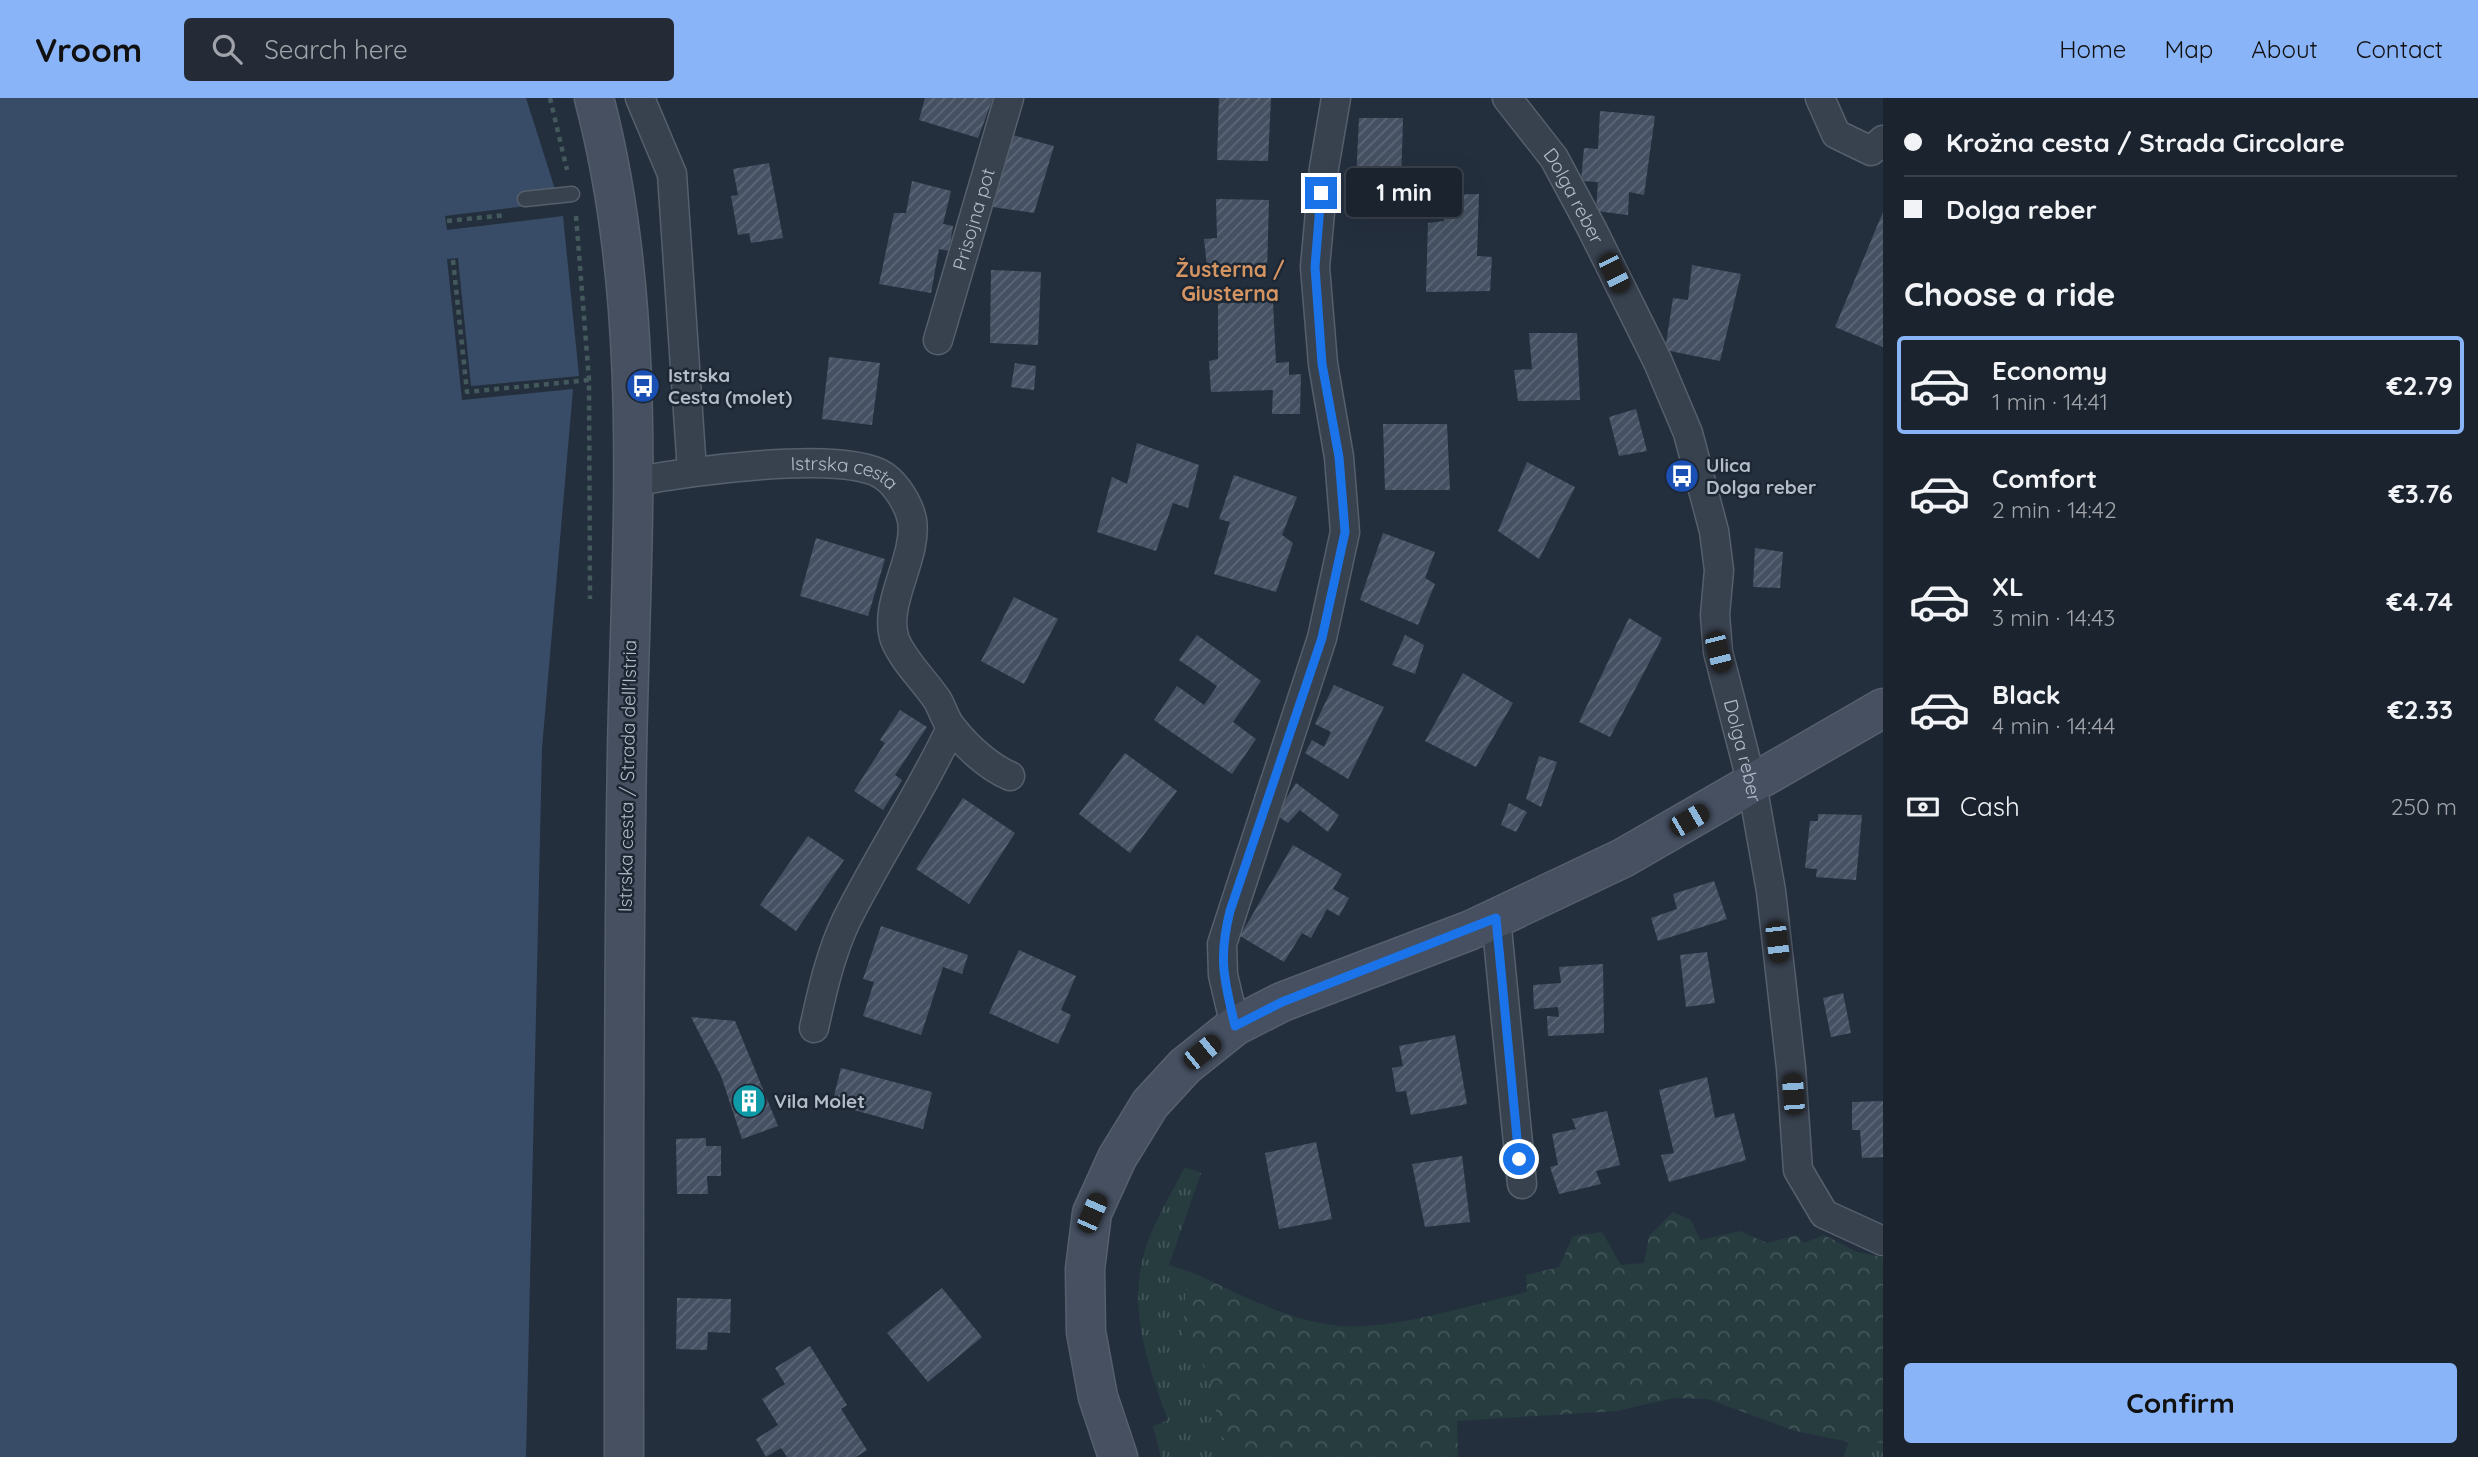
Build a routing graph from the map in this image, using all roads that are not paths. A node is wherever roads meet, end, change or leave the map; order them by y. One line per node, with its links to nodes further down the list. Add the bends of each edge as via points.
1 (594, 98): 12 (street, Istrska cesta / Strada dell'Istria, via 616,207 630,314)
2 (640, 98): 11 (street, via 672,174)
3 (1009, 98): 10 (street, Prisojna pot)
4 (1336, 98): 18 (street, via 1315,267 1322,364 1339,457 1345,532 1322,638 1222,944 1223,975)
5 (1507, 98): 16 (street, Dolga reber, via 1553,158 1592,229 1688,433 1714,531 1719,570 1714,615 1718,652)
6 (1820, 98): 7 (street, via 1836,134 1871,150)
7 (1883, 140)
8 (572, 194): 9 (lane)
9 (525, 199)
10 (938, 340)
11 (692, 471): 12 (street, Istrska cesta); 14 (street, Istrska cesta, via 815,464 861,466 884,476 902,496 912,520 911,551 900,583 894,638)
12 (632, 482): 22 (street, Istrska cesta / Strada dell'Istria, via 624,881)
13 (1883, 708): 16 (street)
14 (951, 728): 15 (street, Istrska cesta, via 997,770); 19 (street, via 846,922 829,964)
15 (1010, 776)
16 (1752, 784): 17 (street, via 1623,858); 21 (street, Dolga reber, via 1771,891 1798,1170 1824,1214)
17 (1496, 918): 18 (street, via 1282,1002); 20 (street)
18 (1235, 1026): 23 (street, via 1185,1066 1150,1104 1117,1158 1092,1213 1085,1269 1086,1332 1098,1397)
19 (814, 1028)
20 (1522, 1185)
21 (1883, 1241)
22 (624, 1457)
23 (1118, 1457)

